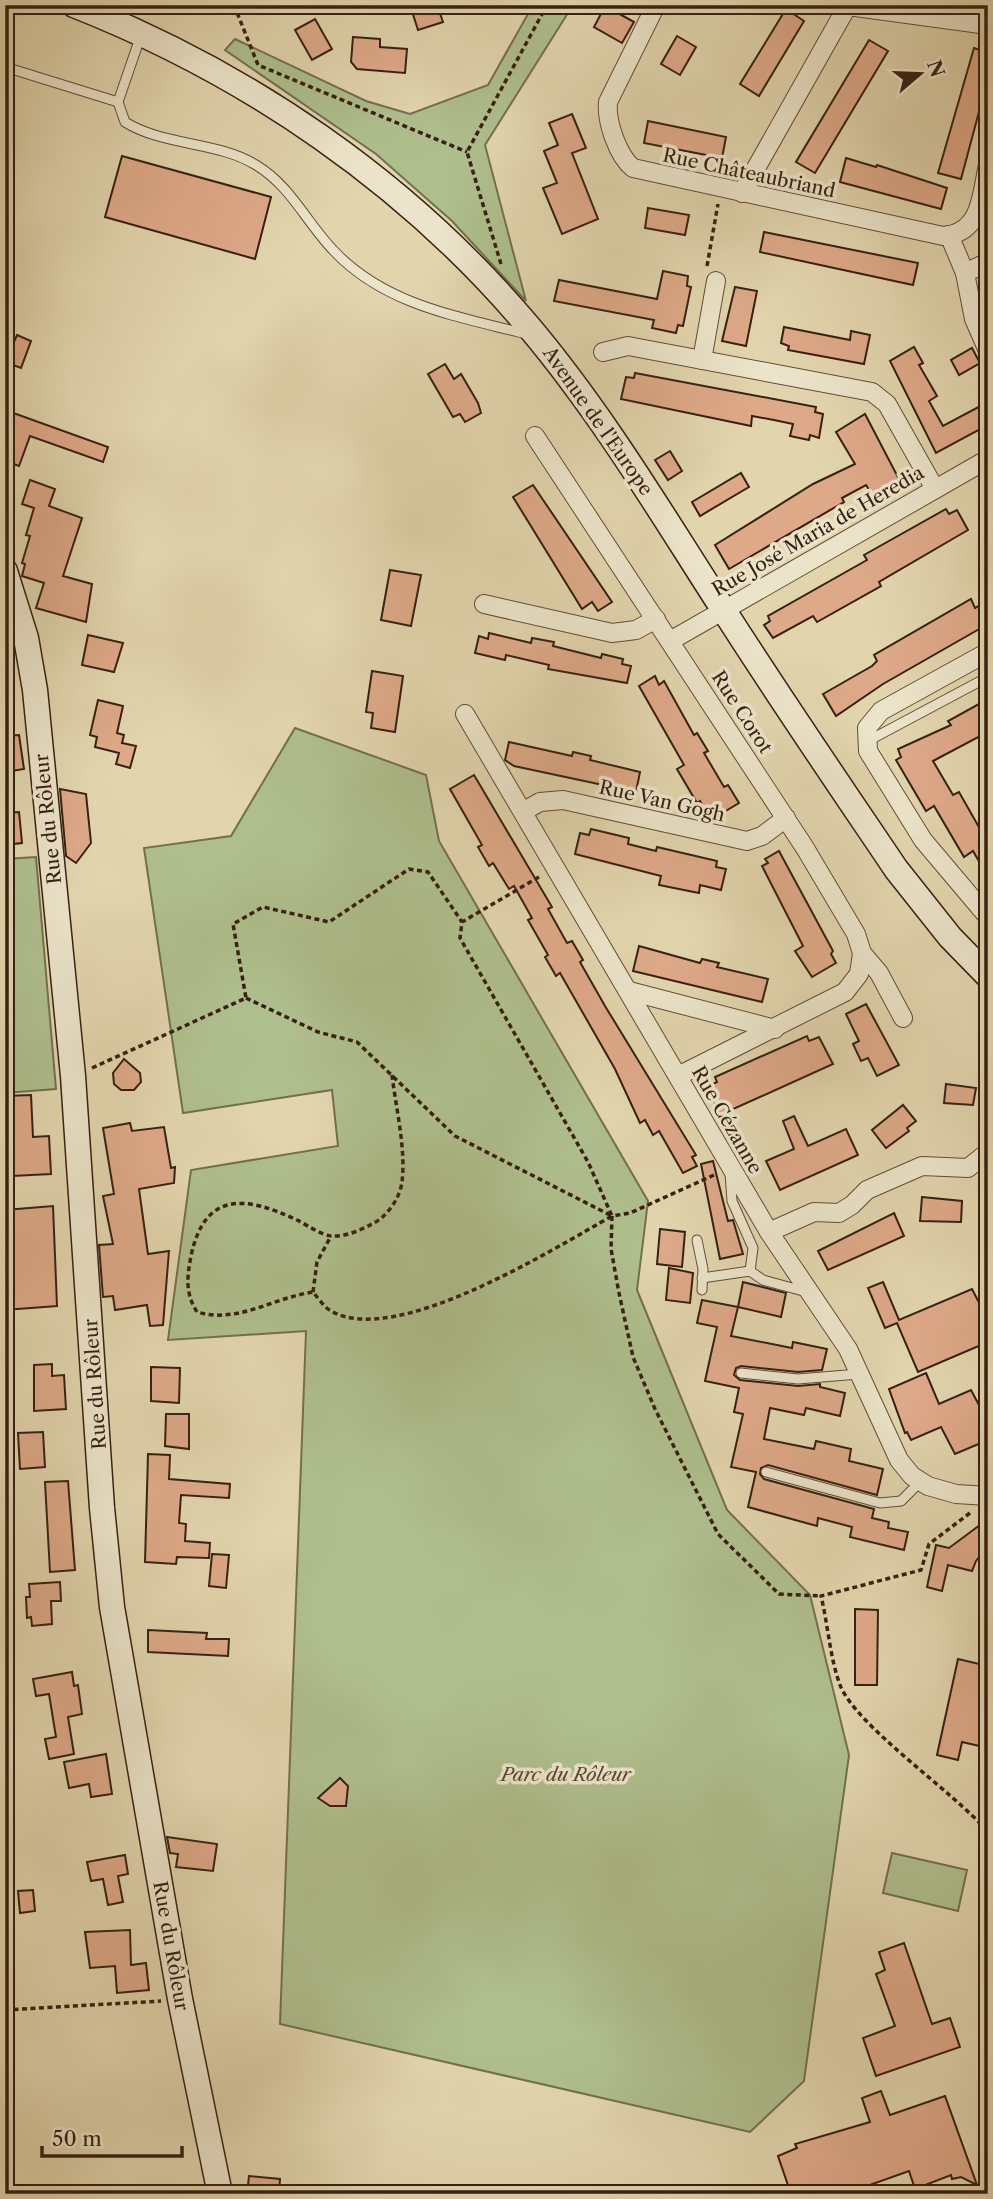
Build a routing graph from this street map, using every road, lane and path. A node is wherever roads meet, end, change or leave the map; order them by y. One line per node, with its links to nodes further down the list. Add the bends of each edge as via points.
1 (74, 5): 7 (street, Avenue de l'Europe)
2 (234, 5): 10 (path, via 258,65)
3 (547, 5): 10 (path)
4 (656, 5): 12 (street, Rue Châteaubriand, via 610,96 608,119 624,159 634,168)
5 (848, 6): 6 (street); 13 (street)
6 (988, 25)
7 (142, 34): 9 (lane); 20 (street, Avenue de l'Europe, via 242,86 358,164 455,248)
8 (5, 67): 9 (lane)
9 (118, 102): 20 (lane, via 122,117 132,127 247,160 272,176 335,252 385,291 436,310)
10 (467, 152): 18 (path)
11 (988, 165): 14 (street)
12 (721, 189): 13 (street, Rue Châteaubriand); 19 (path, via 706,275)
13 (742, 193): 15 (street, Rue Châteaubriand)
14 (982, 222): 15 (street)
15 (949, 235): 17 (street)
16 (988, 262): 17 (street)
17 (965, 273): 21 (street, via 974,319)
18 (505, 276)
19 (715, 288): 23 (street)
20 (538, 337): 29 (street, Avenue de l'Europe, via 619,447)
21 (988, 351)
22 (603, 352): 23 (street, via 628,346)
23 (702, 360): 26 (street, via 877,395 887,404)
24 (535, 436): 30 (street, Rue Corot)
25 (988, 458): 26 (street, Rue José Maria de Heredia)
26 (935, 489): 29 (street, Rue José Maria de Heredia)
27 (5, 571): 48 (street, Rue du Rôleur, via 34,681)
28 (484, 604): 30 (street, via 612,633 636,630)
29 (723, 609): 31 (street, Rue José Maria de Heredia); 42 (street, Avenue de l'Europe, via 896,869)
30 (656, 619): 31 (street, Rue Corot)
31 (670, 641): 37 (street, Rue Corot)
32 (987, 654): 35 (street, via 875,716 867,728)
33 (988, 677): 35 (lane)
34 (465, 714): 36 (street, Rue Cézanne)
35 (866, 743): 39 (street, via 923,839)
36 (524, 811): 37 (street, Rue Van Gogh, via 540,802 564,800 747,841); 38 (street, Rue Cézanne)
37 (786, 818): 41 (street, Rue Corot, via 848,920)
38 (556, 867): 40 (path); 43 (street, Rue Cézanne)
39 (988, 917)
40 (462, 922): 44 (path, via 428,872 409,869 329,922 263,907 233,925); 52 (path, via 460,938 588,1162)
41 (862, 953): 45 (street, Rue Corot, via 879,973); 46 (street, via 859,974 849,988)
42 (988, 976)
43 (629, 991): 46 (street); 49 (street, Rue Cézanne)
44 (246, 998): 47 (path, via 318,1032 358,1042); 48 (path)
45 (903, 1018)
46 (775, 1029): 49 (street)
47 (392, 1075): 52 (path, via 455,1136); 54 (path, via 402,1183 393,1205 380,1220 358,1231)
48 (74, 1076): 68 (street, Rue du Rôleur, via 110,1586)
49 (678, 1076): 51 (street, Rue Cézanne)
50 (988, 1152): 53 (street, via 968,1168 922,1166 867,1190 839,1213 809,1213)
51 (730, 1168): 52 (path, via 630,1213); 53 (street, Rue Cézanne); 56 (lane, via 732,1201 753,1248)
52 (612, 1216): 59 (path, via 466,1293 415,1312 381,1320 352,1318 330,1311); 66 (path, via 611,1249 633,1357 718,1534 779,1594)
53 (769, 1232): 60 (street, Rue Cézanne)
54 (331, 1236): 59 (path, via 317,1262); 59 (path, via 244,1201 222,1206 204,1224 192,1252 187,1283 189,1300 197,1312 214,1317 240,1315 286,1296)
55 (697, 1240): 57 (lane)
56 (750, 1271): 57 (lane); 60 (lane, via 763,1280)
57 (702, 1279): 58 (lane)
58 (702, 1290)
59 (313, 1292)
60 (809, 1292): 62 (street, Rue Cézanne)
61 (741, 1373): 62 (lane, via 798,1379)
62 (859, 1374): 64 (street, Rue Cézanne, via 899,1460)
63 (766, 1472): 64 (lane, via 887,1503 906,1498)
64 (920, 1482): 65 (street)
65 (983, 1501): 66 (path, via 929,1544 921,1570)
66 (821, 1596): 67 (path, via 841,1687 866,1721 967,1808)
67 (988, 1832)
68 (180, 1999): 69 (path); 70 (street, Rue du Rôleur)
69 (5, 2010)
70 (220, 2194)

